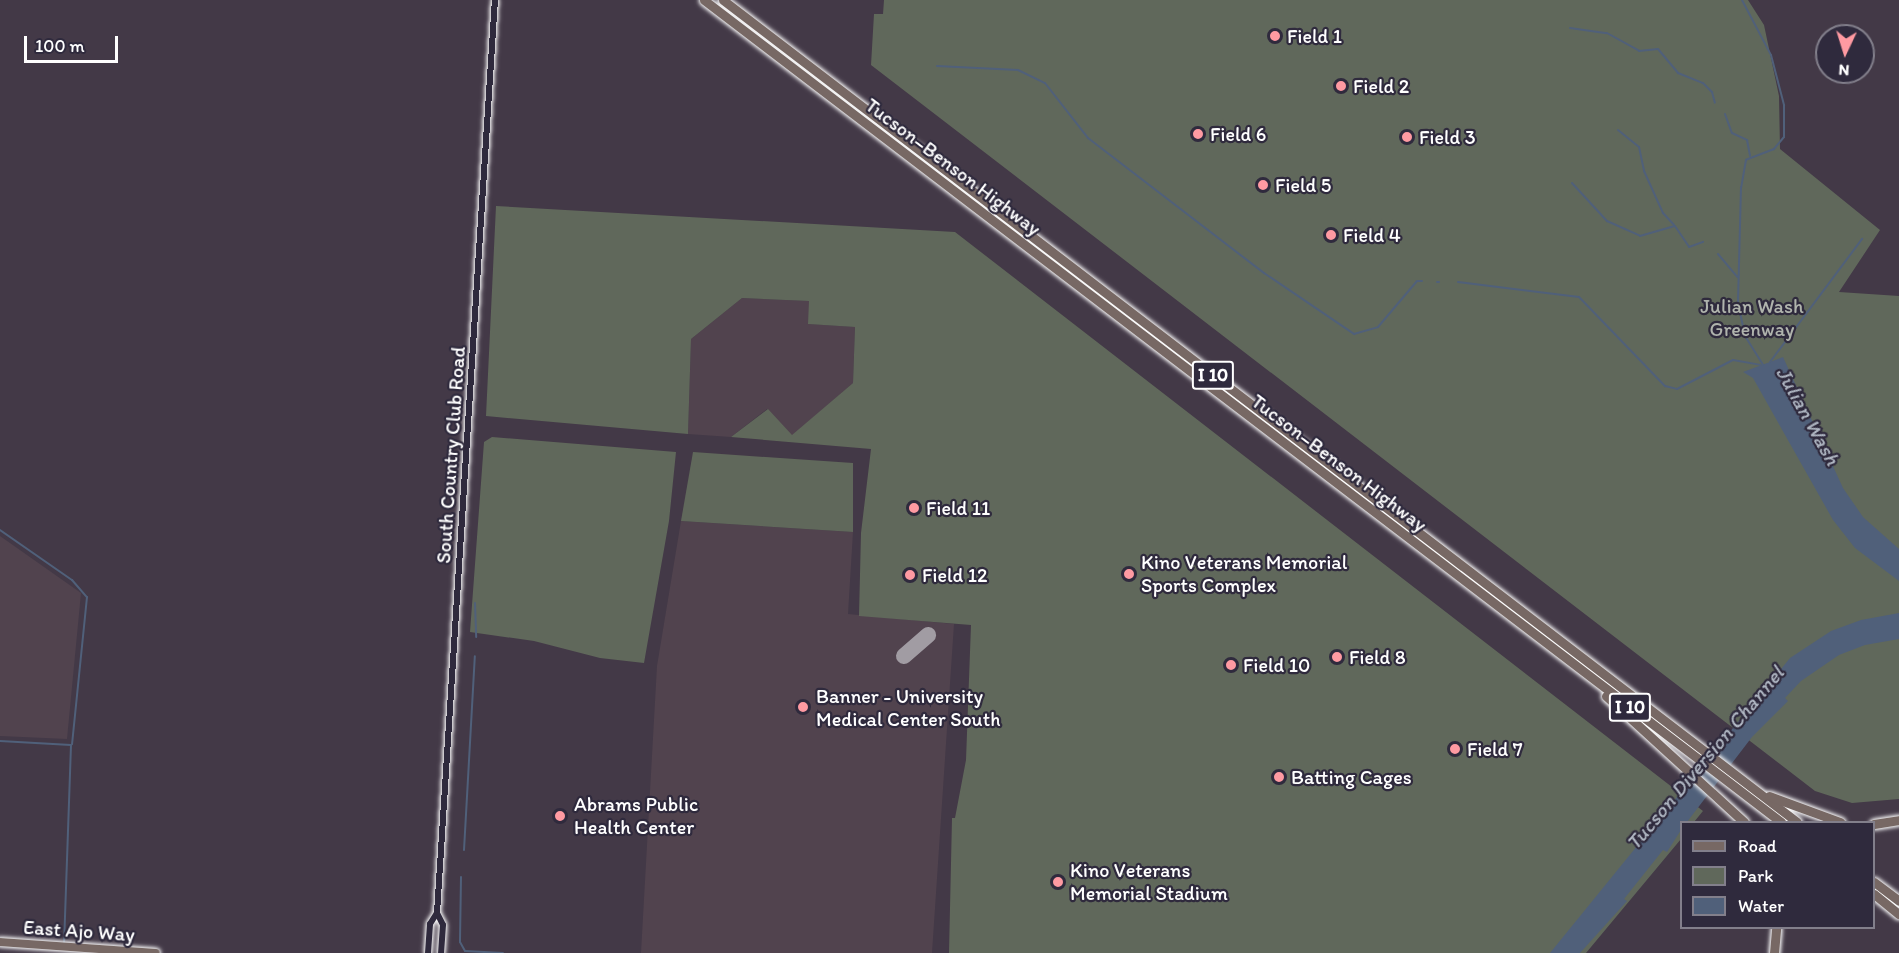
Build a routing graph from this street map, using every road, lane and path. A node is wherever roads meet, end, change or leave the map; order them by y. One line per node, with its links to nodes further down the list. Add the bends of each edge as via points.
1 (495, 0): 15 (street, South Country Club Road)
2 (704, 0): 4 (highway, Tucson–Benson Highway / I 10)
3 (723, 0): 5 (highway, Tucson–Benson Highway / I 10)
4 (1562, 656): 7 (highway); 8 (highway, Tucson–Benson Highway / I 10)
5 (1756, 790): 9 (highway, Tucson–Benson Highway / I 10); 10 (highway)
6 (1899, 820): 11 (highway)
7 (1743, 821)
8 (1780, 821)
9 (1796, 821)
10 (1836, 821)
11 (1875, 824)
12 (1875, 883): 14 (highway)
13 (1875, 895): 16 (highway)
14 (1899, 901)
15 (437, 913): 20 (street, South Country Club Road, via 430,924); 21 (street, South Country Club Road, via 443,925)
16 (1899, 914)
17 (1776, 929): 22 (highway)
18 (0, 942): 19 (main road, East Ajo Way)
19 (156, 953)
20 (428, 953)
21 (441, 953)
22 (1774, 953)

